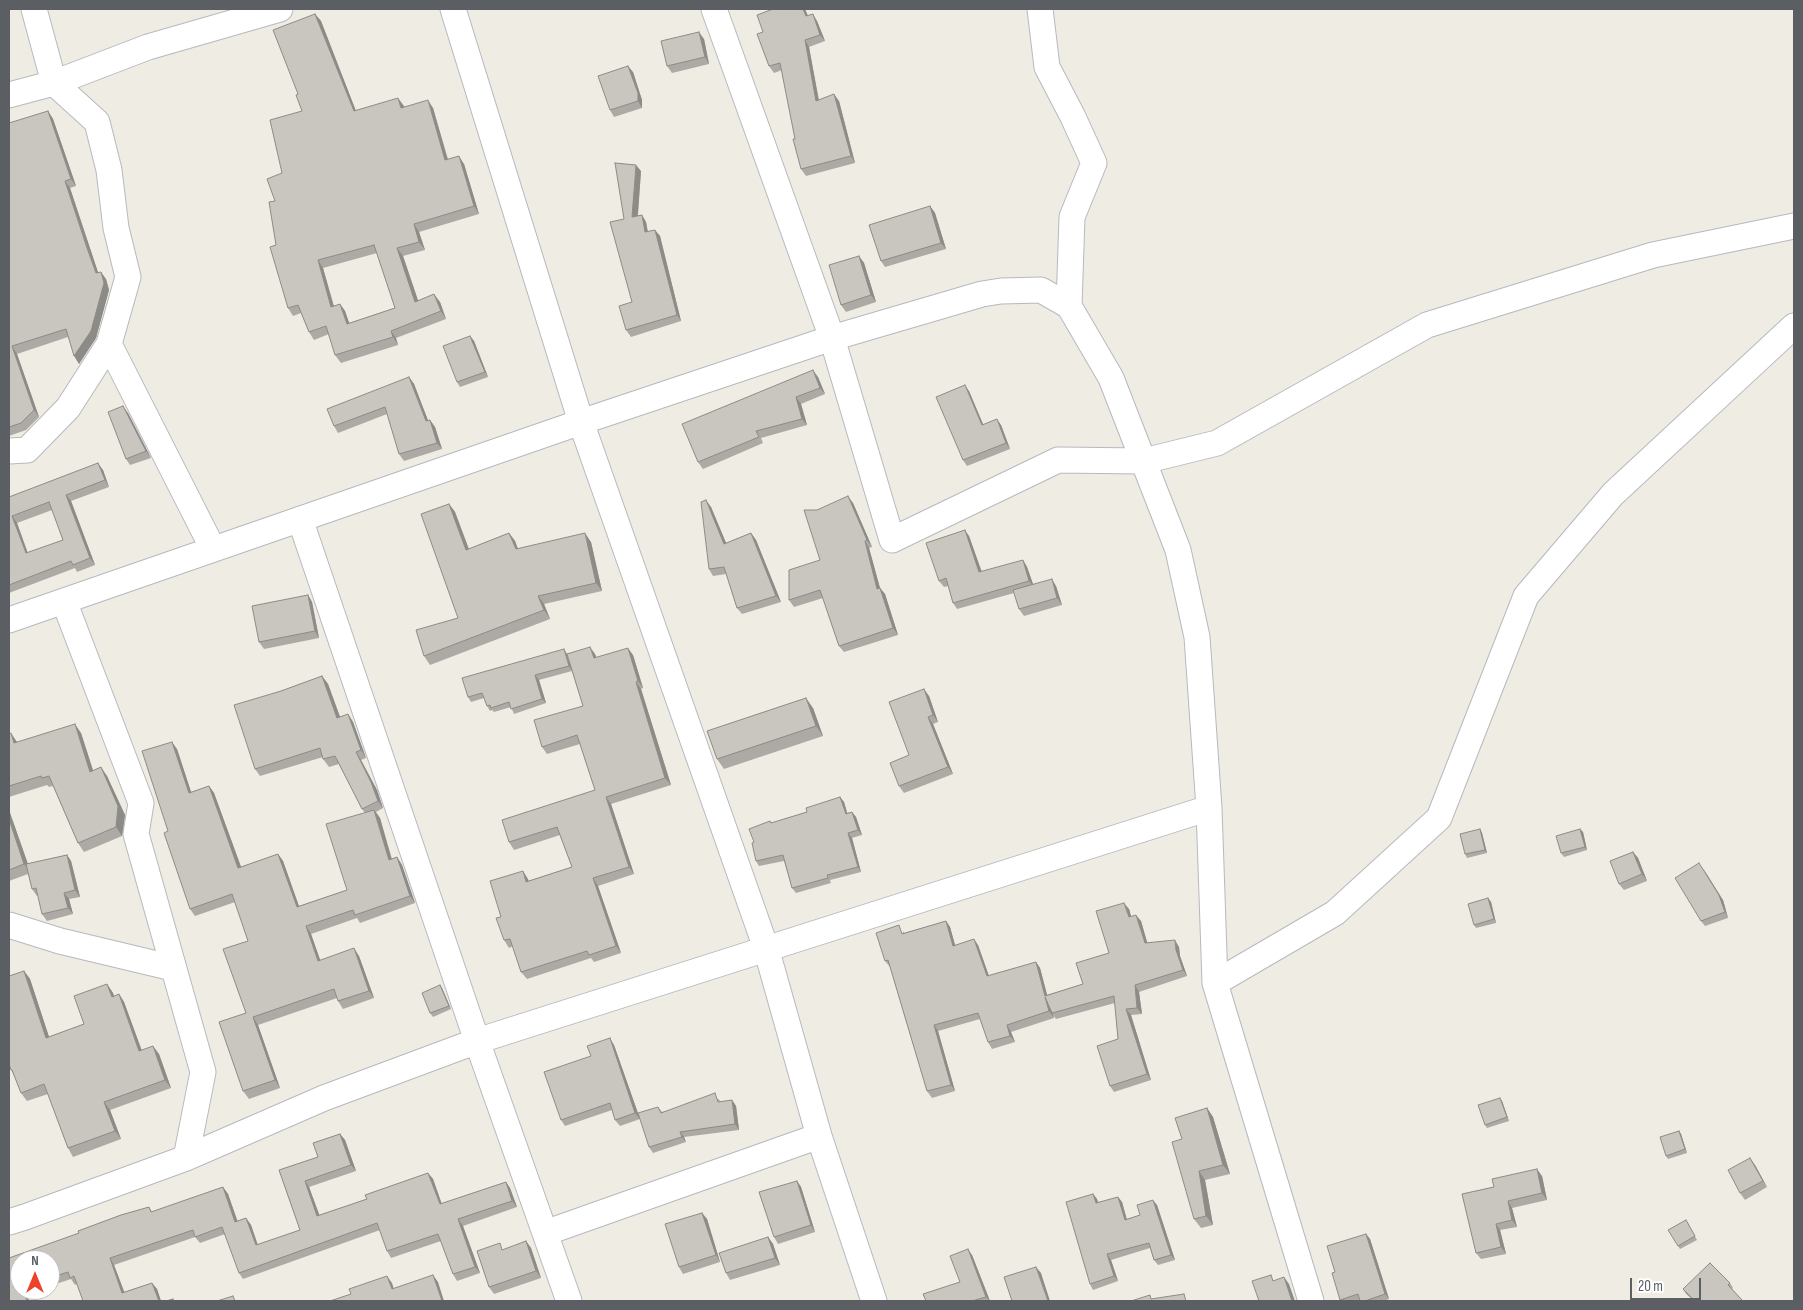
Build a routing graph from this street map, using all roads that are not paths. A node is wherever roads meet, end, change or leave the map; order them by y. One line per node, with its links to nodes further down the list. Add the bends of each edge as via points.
1 (34, 9): 6 (street)
2 (280, 9): 6 (street, via 148,47)
3 (453, 9): 13 (street)
4 (714, 9): 11 (street)
5 (1040, 9): 9 (street, via 1047,67 1094,164 1072,217)
6 (54, 84): 7 (street); 12 (street, via 97,122 109,170 116,228 128,277)
7 (9, 95)
8 (1794, 226): 15 (street, via 1653,255 1427,325 1217,443)
9 (1069, 306): 11 (street, via 1041,290 1001,291); 15 (street, via 1111,378)
10 (1794, 326): 24 (street, via 1613,494 1526,596 1439,818 1335,913)
11 (832, 338): 13 (street); 15 (street, via 892,540 1058,460)
12 (109, 344): 14 (street, via 68,408 27,450); 17 (street)
13 (581, 422): 16 (street); 22 (street)
14 (9, 451)
15 (1144, 461): 20 (street, via 1178,550 1197,637)
16 (300, 519): 17 (street); 25 (street)
17 (213, 548): 18 (street)
18 (64, 601): 19 (street); 23 (street, via 141,803 136,834)
19 (9, 620)
20 (1209, 808): 22 (street); 24 (street)
21 (9, 925): 23 (street, via 60,941)
22 (766, 948): 25 (street); 26 (street)
23 (174, 968): 27 (street, via 203,1072)
24 (1216, 983): 32 (street)
25 (477, 1041): 27 (street, via 324,1098); 29 (street)
26 (819, 1136): 29 (street); 31 (street)
27 (186, 1158): 28 (street)
28 (9, 1222)
29 (545, 1233): 30 (street)
30 (568, 1301)
31 (874, 1301)
32 (1311, 1301)

